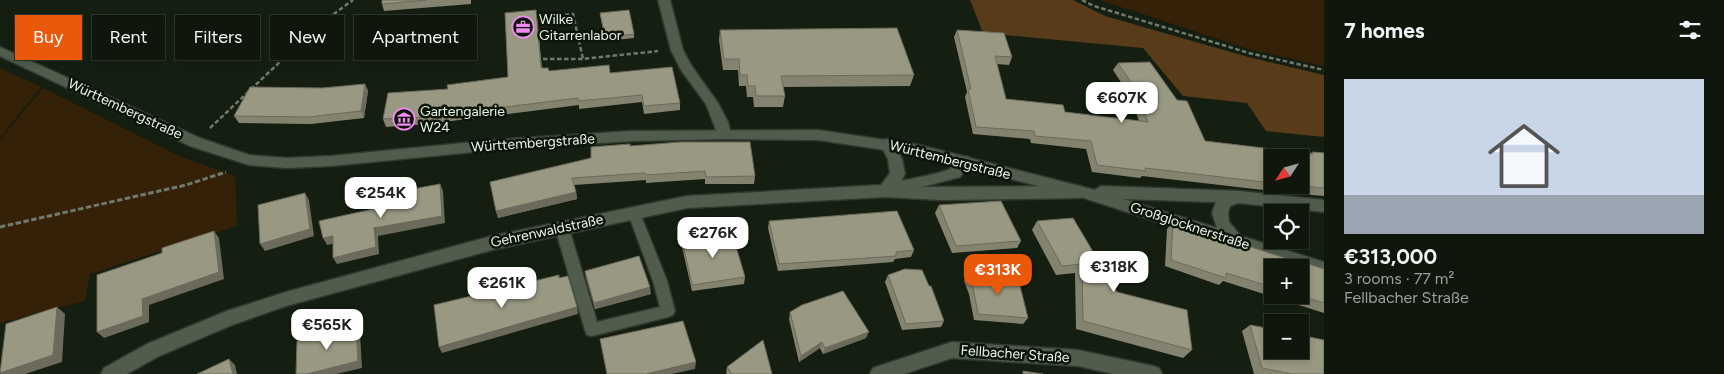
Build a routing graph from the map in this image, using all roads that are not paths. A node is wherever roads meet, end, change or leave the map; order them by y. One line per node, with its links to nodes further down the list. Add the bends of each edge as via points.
1 (664, 0): 3 (street, via 676,49 721,118)
2 (0, 51): 3 (street, Württembergstraße, via 195,142 249,160 286,163 331,161 494,145)
3 (724, 134): 4 (street, Württembergstraße, via 818,135)
4 (886, 144): 5 (street, Württembergstraße); 6 (street, via 895,159 898,174)
5 (964, 161): 6 (street, Gehrenwaldstraße, via 955,172); 7 (street, Württembergstraße)
6 (885, 191): 7 (street, Gehrenwaldstraße, via 941,194); 10 (street, Gehrenwaldstraße, via 687,202)
7 (1084, 192): 8 (street); 12 (street, Großglocknerstraße)
8 (1239, 197): 9 (street); 12 (street, via 1224,202 1219,210 1221,224)
9 (1324, 206)
10 (634, 213): 11 (street, Gehrenwaldstraße); 11 (lane, via 668,311 592,330)
11 (562, 228): 14 (street, Gehrenwaldstraße, via 492,243 286,299 226,319 153,350)
12 (1236, 241): 13 (street, Großglocknerstraße)
13 (1324, 269)
14 (110, 374)
15 (879, 374): 16 (street, Fellbacher Straße, via 952,350 1078,358)
16 (1153, 374)

